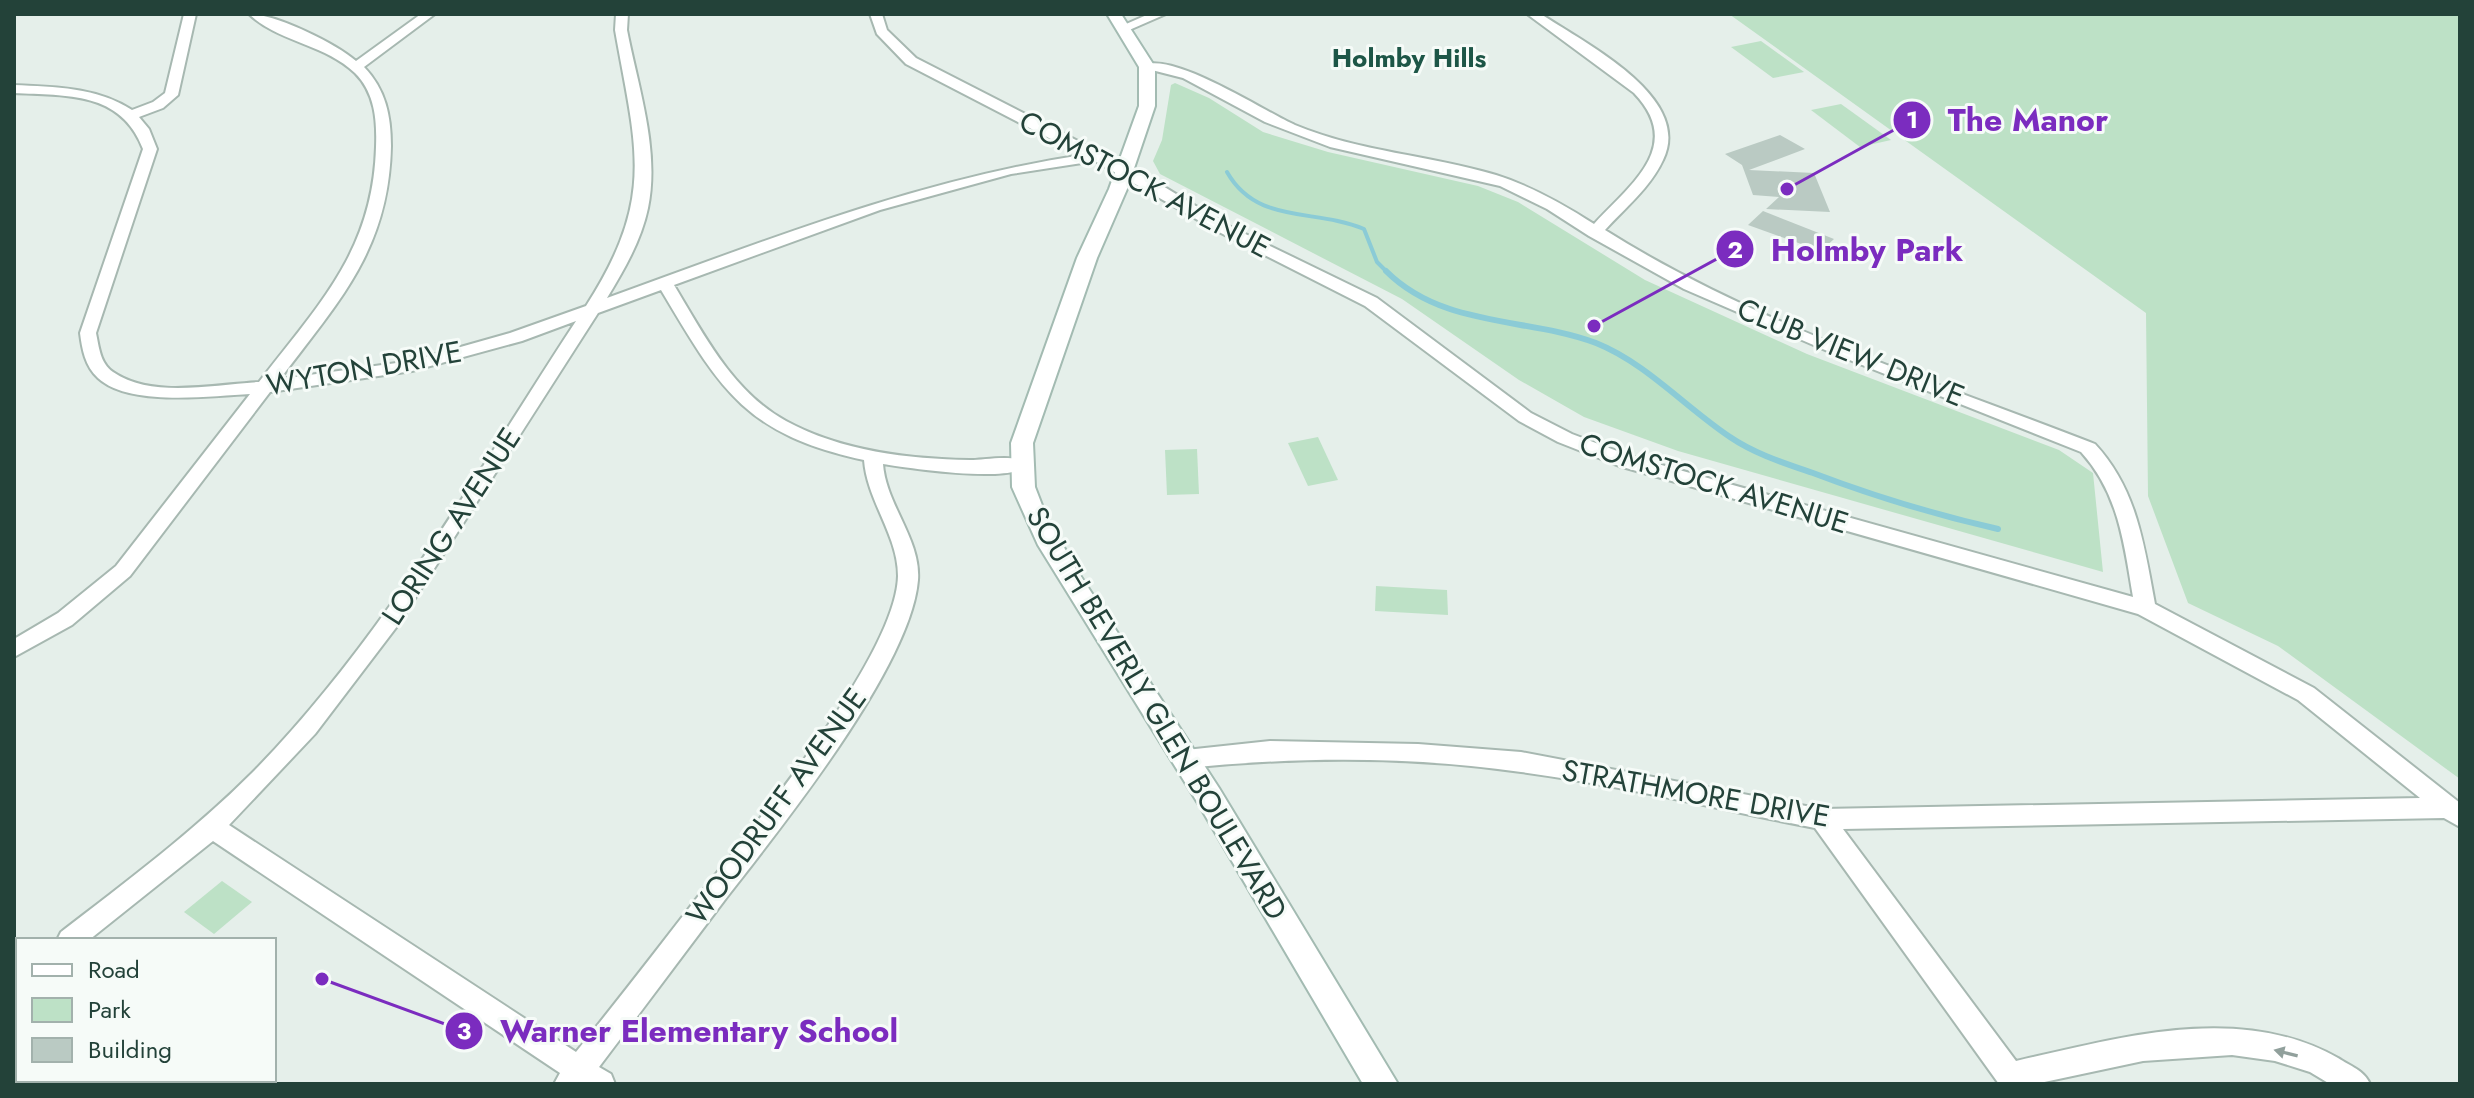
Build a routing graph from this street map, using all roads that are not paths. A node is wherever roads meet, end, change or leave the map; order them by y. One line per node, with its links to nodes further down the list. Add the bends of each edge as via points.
1 (190, 14): 12 (street, via 171,95)
2 (255, 14): 9 (street)
3 (429, 14): 9 (street)
4 (622, 14): 17 (street, LORING AVENUE, via 644,172 631,237)
5 (876, 14): 13 (street, COMSTOCK AVENUE, via 881,31 911,61)
6 (1160, 14): 8 (street)
7 (1533, 14): 15 (street, via 1637,89 1659,113 1663,138 1653,166)
8 (1118, 21): 10 (main road)
9 (356, 67): 18 (street, via 381,107 377,200 367,240 342,286)
10 (1147, 67): 14 (main road, via 1147,106); 15 (street, CLUB VIEW DRIVE, via 1188,75 1297,133 1507,184 1545,200)
11 (14, 89): 12 (street, via 88,96)
12 (134, 114): 18 (street, WYTON DRIVE, via 150,149 88,333 92,356 105,375 132,387 168,393)
13 (1095, 157): 14 (street, COMSTOCK AVENUE); 16 (street, WYTON DRIVE, via 941,187)
14 (1123, 172): 20 (main road, via 1087,258); 21 (street, COMSTOCK AVENUE, via 1371,302 1525,417 1565,438 1626,462)
15 (1594, 233): 21 (street, CLUB VIEW DRIVE, via 1702,291 2088,448 2107,465 2122,492)
16 (664, 282): 17 (street, WYTON DRIVE); 19 (street, via 729,382 755,408 811,437)
17 (592, 307): 18 (street, WYTON DRIVE, via 516,337 412,366); 26 (street, LORING AVENUE, via 383,631 316,717)
18 (266, 387): 22 (street, via 123,571 65,619)
19 (873, 456): 20 (street, via 980,468); 28 (street, WOODRUFF AVENUE, via 872,472 905,546 909,568 906,596 891,635 846,718 799,785)
20 (1019, 465): 23 (main road, SOUTH BEVERLY GLEN BOULEVARD, via 1033,513)
21 (2145, 608): 24 (street, COMSTOCK AVENUE, via 2306,694)
22 (14, 649)
23 (1186, 759): 25 (street, STRATHMORE DRIVE, via 1270,750 1418,753 1521,762); 31 (main road, SOUTH BEVERLY GLEN BOULEVARD)
24 (2454, 812): 25 (street, STRATHMORE DRIVE)
25 (1822, 819): 29 (street)
26 (212, 827): 27 (street, LORING AVENUE); 28 (street)
27 (73, 938)
28 (574, 1076): 30 (street)
29 (2014, 1080): 32 (street, one-way to 29, via 2328,1063 2243,1042 2168,1042)
30 (601, 1084)
31 (1381, 1084)
32 (2356, 1084)

